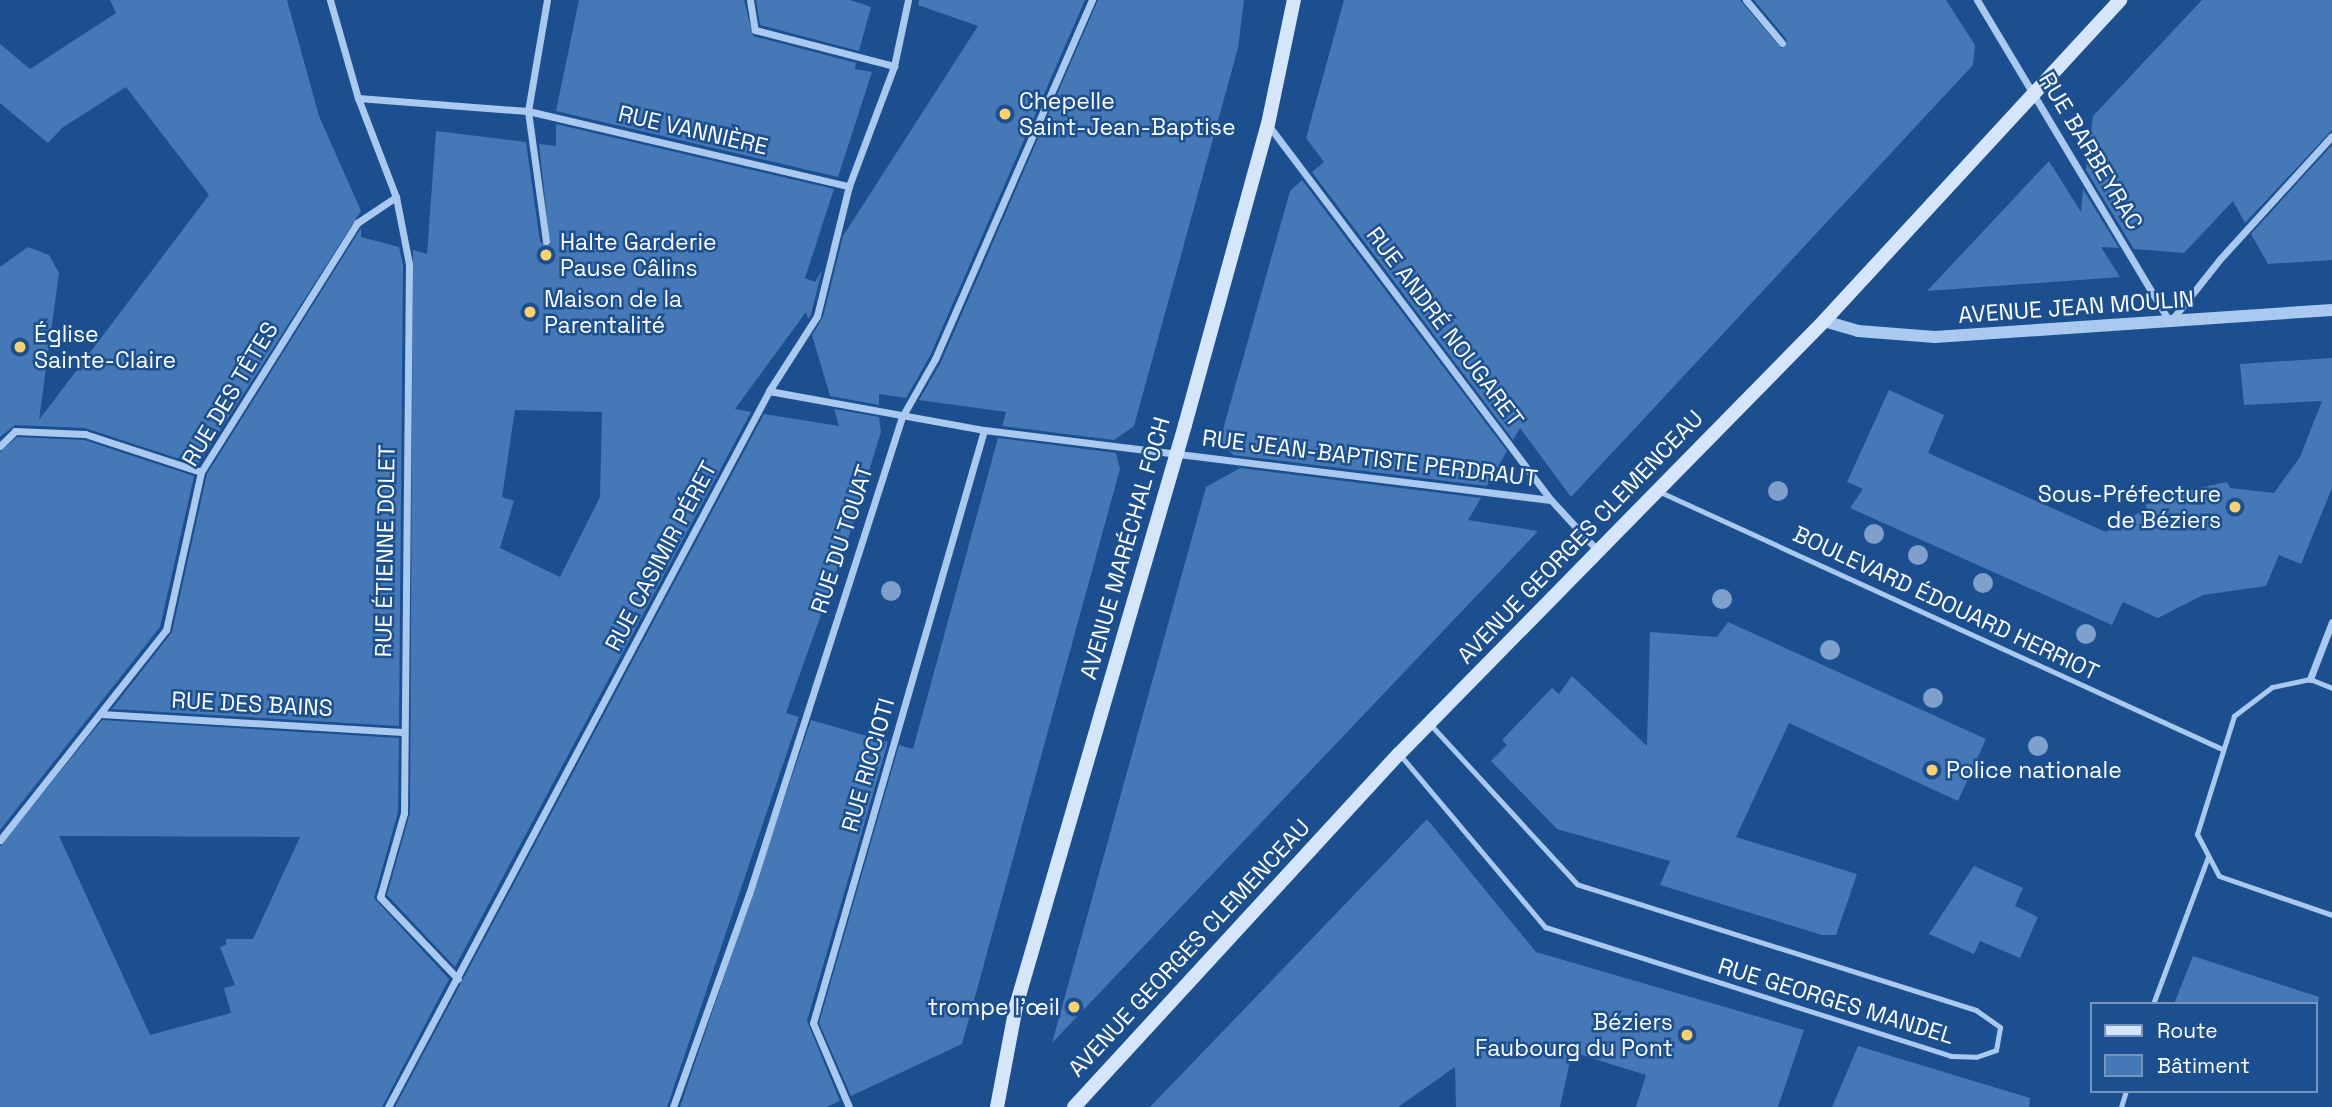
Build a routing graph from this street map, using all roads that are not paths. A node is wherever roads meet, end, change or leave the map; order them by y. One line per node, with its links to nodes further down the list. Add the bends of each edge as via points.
1 (330, 0): 13 (street, RUE ÉTIENNE DOLET)
2 (547, 0): 14 (street)
3 (750, 0): 11 (street, via 755,30)
4 (908, 0): 11 (street, RUE CASIMIR PÉRET)
5 (1092, 0): 24 (street, RUE DU TOUAT, via 934,359)
6 (1294, 0): 15 (main road, AVENUE MARÉCHAL FOCH)
7 (1746, 0): 10 (street)
8 (1977, 0): 12 (street, RUE BARBEYRAC)
9 (2120, 0): 12 (main road, AVENUE GEORGES CLEMENCEAU)
10 (1782, 43)
11 (894, 66): 17 (street, RUE CASIMIR PÉRET)
12 (2035, 97): 21 (main road, AVENUE GEORGES CLEMENCEAU); 22 (street, RUE BARBEYRAC)
13 (358, 98): 14 (street, RUE VANNIÈRE); 18 (street, RUE ÉTIENNE DOLET)
14 (528, 111): 17 (street, RUE VANNIÈRE); 19 (street)
15 (1268, 124): 27 (main road, AVENUE MARÉCHAL FOCH); 30 (street, RUE ANDRÉ NOUGARET)
16 (2332, 136): 22 (street, via 2220,259)
17 (849, 186): 23 (street, RUE CASIMIR PÉRET, via 817,316)
18 (396, 197): 28 (street, RUE DES TÊTES, via 357,223); 37 (street, RUE ÉTIENNE DOLET, via 410,264)
19 (546, 242)
20 (2332, 310): 22 (street, AVENUE JEAN MOULIN)
21 (1825, 321): 22 (street, AVENUE JEAN MOULIN, via 1858,331 1935,337); 29 (main road, AVENUE GEORGES CLEMENCEAU)
22 (2170, 322)
23 (769, 391): 24 (street, RUE JEAN-BAPTISTE PERDRAUT); 43 (street, RUE CASIMIR PÉRET)
24 (902, 417): 25 (street, RUE JEAN-BAPTISTE PERDRAUT); 46 (street, RUE DU TOUAT, via 749,894)
25 (984, 429): 27 (street, RUE JEAN-BAPTISTE PERDRAUT); 47 (street, RUE RICCIOTI, via 813,1023)
26 (0, 446): 28 (street, via 15,431 85,434)
27 (1176, 453): 30 (street, RUE JEAN-BAPTISTE PERDRAUT); 48 (main road, AVENUE MARÉCHAL FOCH, via 1016,1006)
28 (201, 472): 35 (street, RUE DES TÊTES, via 166,631)
29 (1656, 490): 31 (main road, AVENUE GEORGES CLEMENCEAU); 38 (lane, BOULEVARD ÉDOUARD HERRIOT)
30 (1552, 500): 31 (street, RUE ANDRÉ NOUGARET)
31 (1596, 549): 36 (main road, AVENUE GEORGES CLEMENCEAU)
32 (2332, 622): 33 (street)
33 (2310, 679): 34 (lane); 38 (lane, via 2272,687 2256,697 2234,716)
34 (2332, 688)
35 (101, 714): 37 (street, RUE DES BAINS); 40 (street, RUE DES TÊTES)
36 (1430, 724): 39 (main road, AVENUE GEORGES CLEMENCEAU); 39 (lane, RUE GEORGES MANDEL, via 1577,884 1976,1010 2000,1027 1996,1050 1976,1058 1951,1056 1545,927)
37 (402, 732): 43 (street, RUE ÉTIENNE DOLET, via 404,813 380,897)
38 (2222, 748): 41 (lane, via 2197,834)
39 (1399, 754): 49 (main road, AVENUE GEORGES CLEMENCEAU)
40 (0, 840)
41 (2208, 857): 42 (lane, via 2219,876); 44 (lane, via 2169,949)
42 (2332, 915)
43 (458, 979): 45 (street, RUE CASIMIR PÉRET)
44 (2153, 1002)
45 (388, 1107)
46 (673, 1107)
47 (849, 1107)
48 (997, 1107)
49 (1074, 1107)

